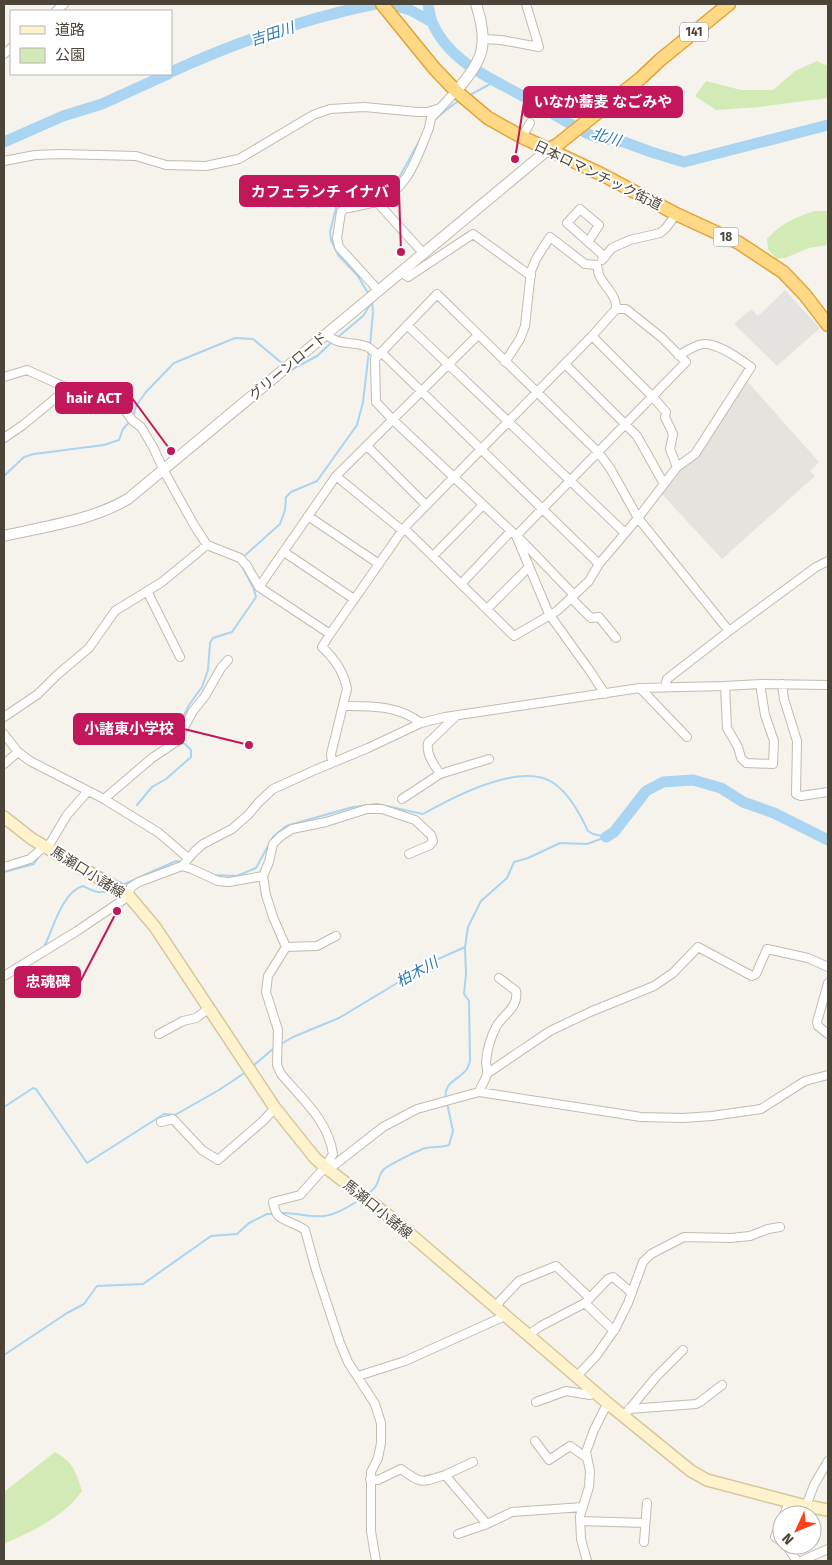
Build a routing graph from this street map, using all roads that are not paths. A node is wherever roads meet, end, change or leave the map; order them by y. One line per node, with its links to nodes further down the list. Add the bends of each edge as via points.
1 (382, 4): 6 (highway, 日本ロマンチック街道 / 18)
2 (476, 4): 5 (street, via 482,21)
3 (526, 4): 5 (street, via 539,48)
4 (729, 4): 10 (highway, 141, via 641,78 565,135 557,146)
5 (483, 39): 6 (street, via 480,60)
6 (456, 91): 7 (street); 9 (highway, 日本ロマンチック街道 / 18, via 488,118)
7 (440, 108): 11 (street, via 418,112 364,107 330,108 239,159 206,166 166,164 136,156 60,154 35,155); 12 (street, via 431,118 404,182)
8 (530, 123): 9 (street)
9 (522, 137): 10 (highway, 日本ロマンチック街道 / 18)
10 (548, 149): 13 (highway, 日本ロマンチック街道 / 18); 15 (street, グリーンロード)
11 (4, 162)
12 (376, 201): 15 (street); 20 (street, via 344,209 337,238 339,247)
13 (676, 214): 16 (street, via 660,233 630,240 612,248); 23 (highway, 日本ロマンチック街道 / 18, via 739,243 783,272)
14 (588, 242): 16 (street)
15 (424, 254): 18 (street, グリーンロード)
16 (605, 256): 17 (street)
17 (597, 265): 19 (street, via 585,264 550,237 536,259); 21 (street, via 599,277 610,290)
18 (401, 272): 19 (street, via 408,277 473,234); 20 (street, グリーンロード)
19 (531, 276): 29 (street, via 525,326)
20 (379, 291): 24 (street, グリーンロード)
21 (616, 309): 26 (street); 28 (street, via 626,309)
22 (407, 325): 25 (street, via 437,294); 27 (street); 30 (street)
23 (828, 325)
24 (326, 334): 27 (street, via 338,342 367,346); 45 (street, グリーンロード)
25 (478, 335): 29 (street); 30 (street)
26 (592, 336): 31 (street); 36 (street)
27 (380, 354): 34 (street); 37 (street, via 375,359 376,402)
28 (678, 355): 36 (street, via 686,362); 44 (street, via 704,344 740,358 751,367 695,454)
29 (505, 362): 35 (street)
30 (449, 364): 34 (street); 38 (street)
31 (565, 364): 35 (street); 39 (street)
32 (4, 377): 33 (street, via 27,370)
33 (68, 388): 40 (street); 45 (street, via 94,400 113,400 122,406 141,427)
34 (422, 391): 37 (street); 42 (street)
35 (536, 393): 38 (street); 43 (street)
36 (652, 396): 39 (street); 44 (street, via 666,412 673,434 670,449)
37 (393, 420): 41 (street); 47 (street)
38 (508, 421): 42 (street); 48 (street)
39 (626, 423): 43 (street); 49 (street, via 638,436)
40 (4, 438)
41 (367, 446): 46 (street); 50 (street)
42 (481, 449): 47 (street); 52 (street)
43 (598, 452): 48 (street); 54 (street)
44 (677, 467): 49 (street)
45 (164, 471): 58 (street, グリーンロード, via 111,509 83,519); 59 (street)
46 (336, 476): 53 (street); 55 (street)
47 (453, 477): 50 (street); 51 (street)
48 (570, 480): 52 (street); 56 (street)
49 (664, 484): 54 (street)
50 (426, 505): 55 (street)
51 (483, 505): 57 (street); 61 (street)
52 (543, 509): 57 (street); 64 (street)
53 (308, 516): 60 (street); 63 (street)
54 (638, 518): 56 (street); 73 (street)
55 (404, 530): 61 (street); 63 (street)
56 (625, 533): 64 (street)
57 (513, 534): 65 (street); 66 (street); 69 (street)
58 (4, 536)
59 (207, 545): 67 (street, via 240,558); 68 (street)
60 (284, 552): 67 (street); 70 (street)
61 (432, 556): 66 (street)
62 (828, 561): 73 (street)
63 (379, 564): 70 (street)
64 (599, 564): 69 (street, via 589,581)
65 (529, 567): 71 (street); 72 (street)
66 (462, 584): 71 (street)
67 (259, 587): 74 (street)
68 (147, 591): 76 (street); 86 (street, via 115,611 89,648 38,694)
69 (573, 596): 72 (street); 75 (street, via 591,618 599,618)
70 (354, 599): 74 (street)
71 (487, 609): 72 (street, via 514,636)
72 (549, 614): 84 (street)
73 (729, 631): 82 (street, via 667,679)
74 (330, 634): 85 (street, via 322,647 346,679)
75 (616, 638)
76 (180, 657)
77 (228, 660): 98 (street, via 176,742)
78 (760, 684): 79 (street); 81 (street); 81 (street, via 774,742 773,764 746,763 741,758 727,728)
79 (782, 684): 80 (street); 97 (street, via 797,741 796,794)
80 (828, 685)
81 (725, 686): 82 (street)
82 (665, 687): 83 (street)
83 (640, 688): 84 (street); 90 (street)
84 (605, 694): 87 (street)
85 (343, 706): 88 (street, via 389,708); 93 (street, via 331,754)
86 (4, 716)
87 (456, 716): 88 (street); 95 (street, via 427,746)
88 (422, 723): 93 (street)
89 (4, 734): 91 (street)
90 (687, 737)
91 (18, 752): 94 (street); 96 (street)
92 (489, 759): 95 (street)
93 (332, 763): 103 (street, via 273,789 237,824)
94 (4, 764)
95 (440, 774): 99 (street)
96 (88, 791): 98 (street); 101 (street)
97 (828, 792)
98 (104, 799): 103 (street, via 159,833)
99 (402, 800)
100 (4, 817): 101 (main road, 馬瀬口小諸線)
101 (46, 846): 105 (street, via 30,859); 107 (main road, 馬瀬口小諸線)
102 (409, 854): 106 (street, via 430,845 433,841 431,835 415,820 367,809 286,832 273,844)
103 (188, 858): 104 (street)
104 (182, 866): 106 (street, via 218,882); 107 (street, via 139,882 131,887)
105 (4, 867)
106 (263, 876): 109 (street, via 270,910)
107 (128, 895): 111 (street); 114 (main road, 馬瀬口小諸線, via 155,927)
108 (336, 936): 109 (street, via 318,946)
109 (286, 947): 122 (street, via 268,976 266,992 278,1030 277,1066 328,1134 333,1154)
110 (828, 967): 117 (street, via 808,958 767,948 756,974 752,976 698,948 673,973 654,986 550,1031)
111 (4, 976)
112 (499, 978): 117 (street, via 516,991 517,996 515,1004 498,1022 491,1037 486,1064)
113 (828, 983): 116 (street, via 817,1022)
114 (208, 1009): 115 (street, via 196,1018); 120 (main road, 馬瀬口小諸線)
115 (159, 1034)
116 (828, 1034)
117 (488, 1073): 119 (street)
118 (828, 1076): 119 (street, via 805,1081 761,1109 683,1118 641,1117)
119 (479, 1092): 122 (street, via 417,1109 383,1127)
120 (275, 1108): 121 (street, via 218,1160 202,1150 173,1119); 122 (main road, 馬瀬口小諸線)
121 (161, 1122)
122 (326, 1168): 126 (main road, 馬瀬口小諸線, via 389,1216); 131 (street, via 300,1195 273,1202 279,1217 305,1230 330,1315 348,1362)
123 (780, 1227): 124 (street, via 731,1238 684,1237 651,1254 643,1262)
124 (632, 1293): 125 (street, via 613,1277); 128 (street)
125 (588, 1301): 126 (street, via 556,1266 519,1281); 128 (street); 129 (street)
126 (496, 1308): 127 (main road, 馬瀬口小諸線)
127 (505, 1316): 129 (main road, 馬瀬口小諸線); 131 (street, via 405,1361)
128 (614, 1331): 132 (street)
129 (528, 1335): 132 (main road, 馬瀬口小諸線)
130 (683, 1350): 137 (street)
131 (358, 1376): 143 (street, via 375,1404 381,1423 378,1458)
132 (577, 1376): 134 (main road, 馬瀬口小諸線)
133 (722, 1385): 137 (street, via 696,1404)
134 (594, 1391): 135 (street, via 590,1395 566,1391); 136 (main road, 馬瀬口小諸線)
135 (536, 1402)
136 (611, 1406): 137 (main road, 馬瀬口小諸線); 139 (street, via 605,1408 594,1430 586,1452)
137 (626, 1413): 144 (main road, 馬瀬口小諸線, via 691,1471 706,1480)
138 (535, 1441): 139 (street, via 549,1460 570,1446)
139 (588, 1458): 149 (street, via 589,1487)
140 (828, 1461): 148 (street)
141 (472, 1462): 142 (street)
142 (445, 1475): 143 (street, via 426,1481 417,1480 400,1468 378,1480); 152 (street)
143 (370, 1479): 156 (street, via 371,1531)
144 (789, 1502): 146 (street); 147 (main road, 馬瀬口小諸線)
145 (647, 1503): 151 (street)
146 (788, 1505)
147 (802, 1505)
148 (806, 1505)
149 (583, 1507): 150 (street); 152 (street, via 512,1512)
150 (580, 1521): 151 (street); 157 (street)
151 (645, 1523): 154 (street)
152 (487, 1524): 153 (street)
153 (458, 1534)
154 (644, 1542)
155 (828, 1549): 158 (street)
156 (376, 1561)
157 (587, 1561)
158 (801, 1561)

